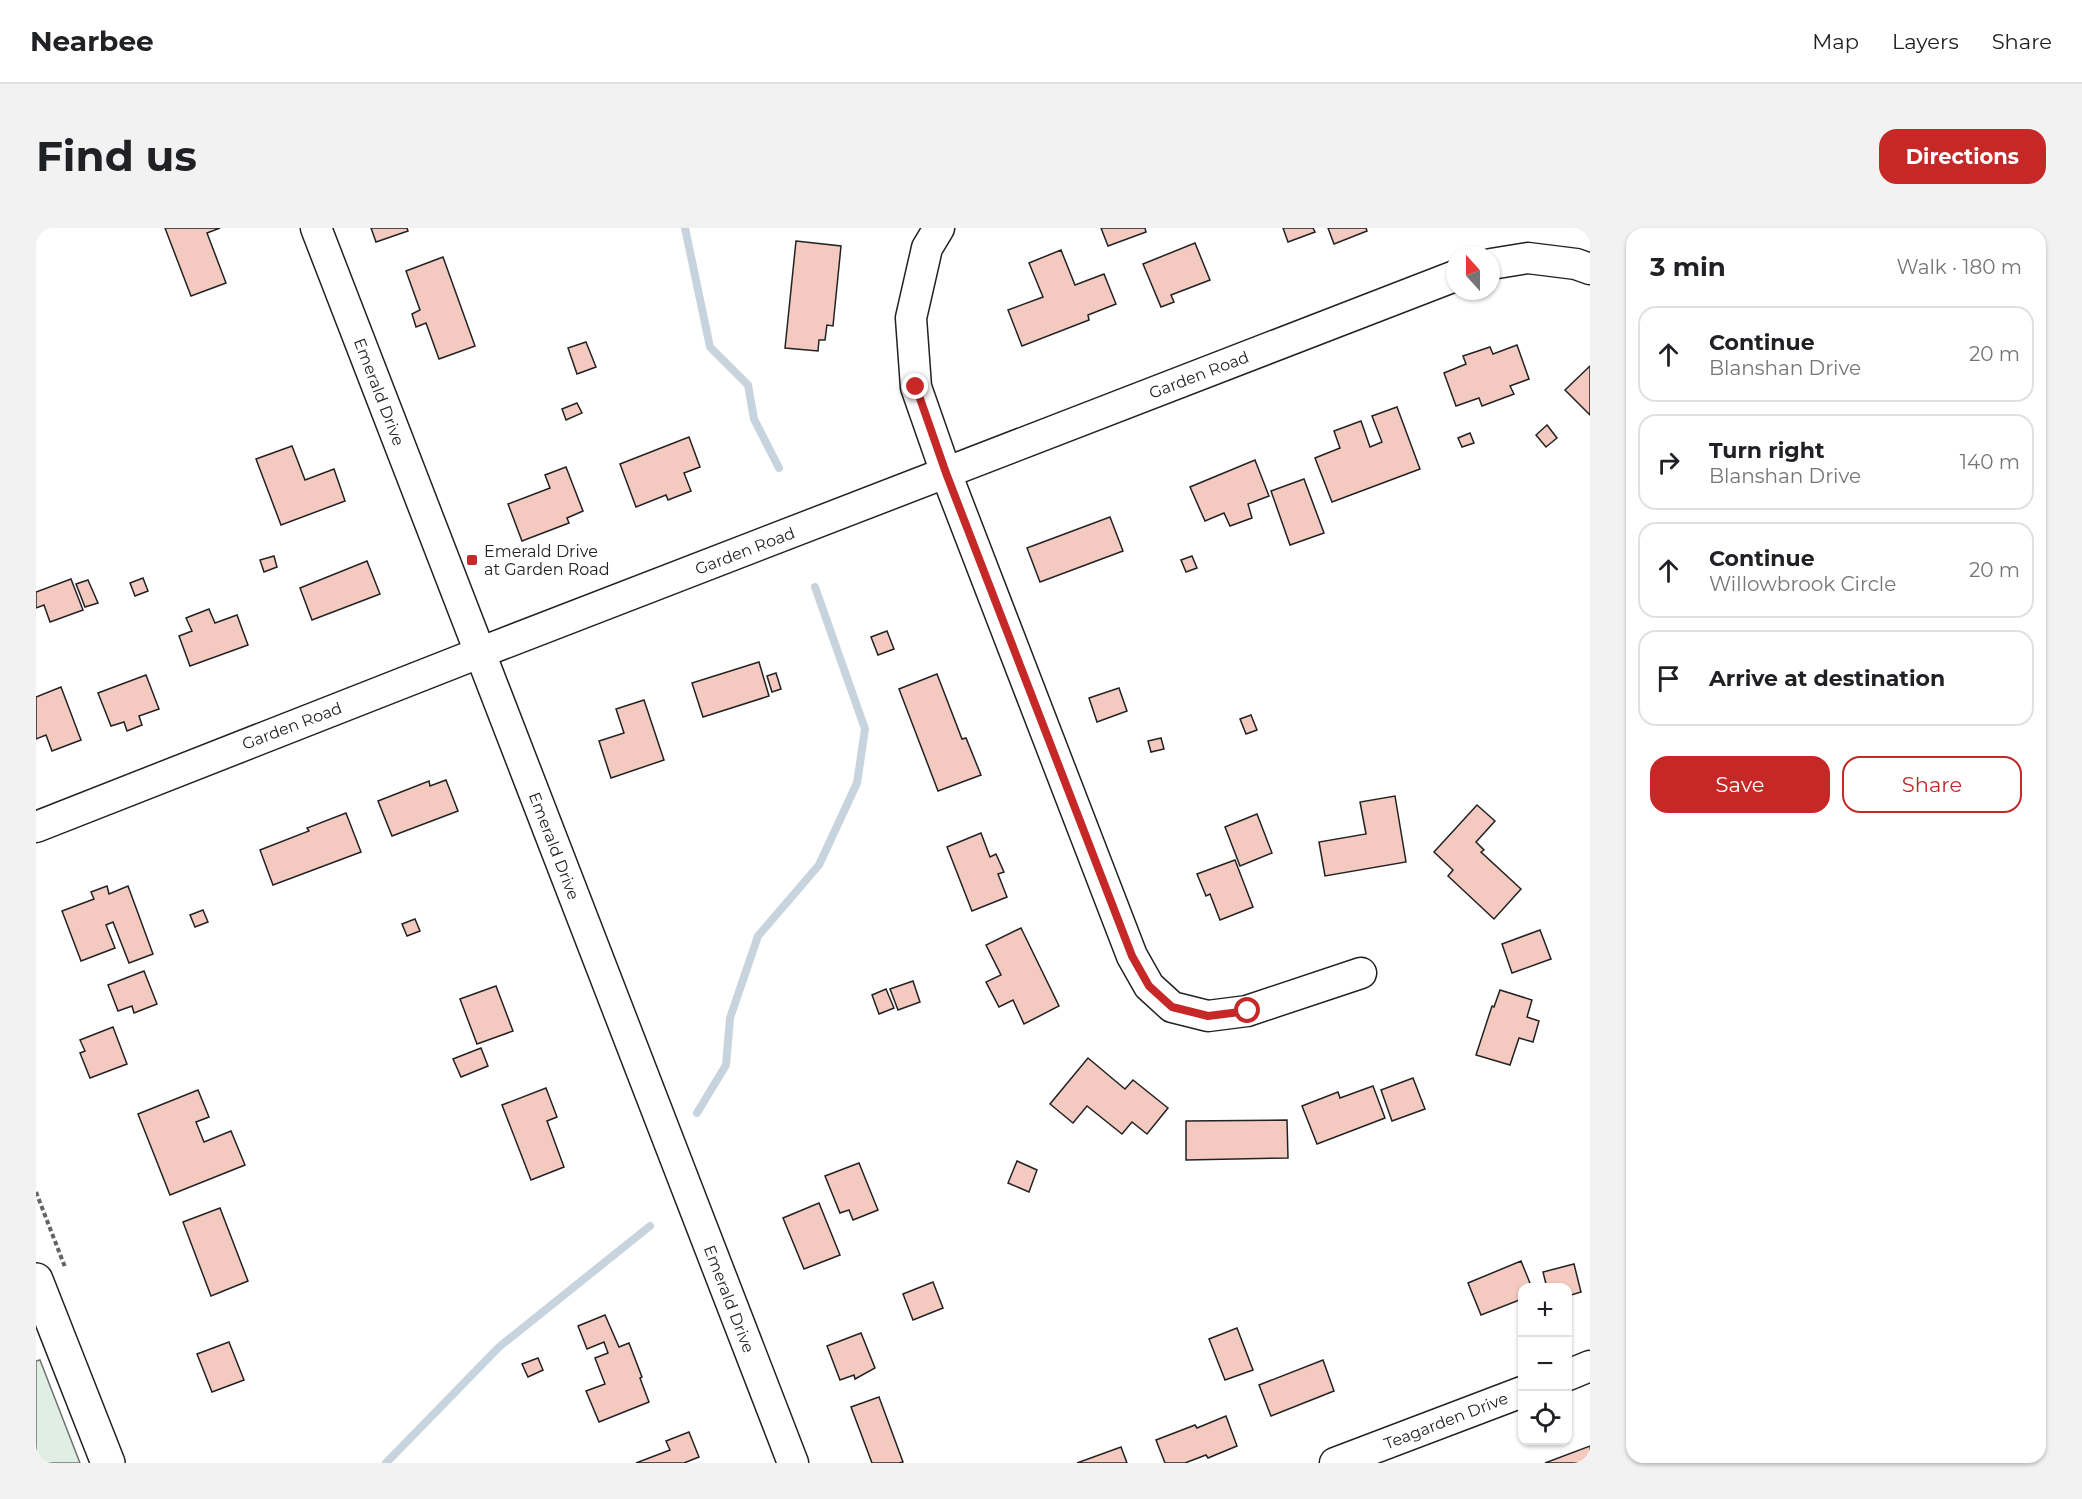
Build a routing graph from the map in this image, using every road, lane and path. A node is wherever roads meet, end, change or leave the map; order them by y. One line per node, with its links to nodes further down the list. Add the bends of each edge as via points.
1 (316, 228): 7 (street, Emerald Drive)
2 (939, 228): 6 (street, via 927,248 911,318 916,387)
3 (1500, 263): 4 (street, via 1528,258)
4 (1590, 269)
5 (1446, 279): 6 (street, Garden Road)
6 (946, 473): 7 (street, Garden Road); 9 (street, via 1132,956 1149,986 1172,1007 1208,1016 1248,1011)
7 (479, 653): 8 (street, Garden Road); 15 (street, Emerald Drive)
8 (36, 827)
9 (1360, 973)
10 (36, 1280): 14 (main road)
11 (1590, 1366): 12 (street)
12 (1572, 1373)
13 (1518, 1394): 16 (street, Teagarden Drive)
14 (108, 1463)
15 (793, 1463)
16 (1335, 1463)

